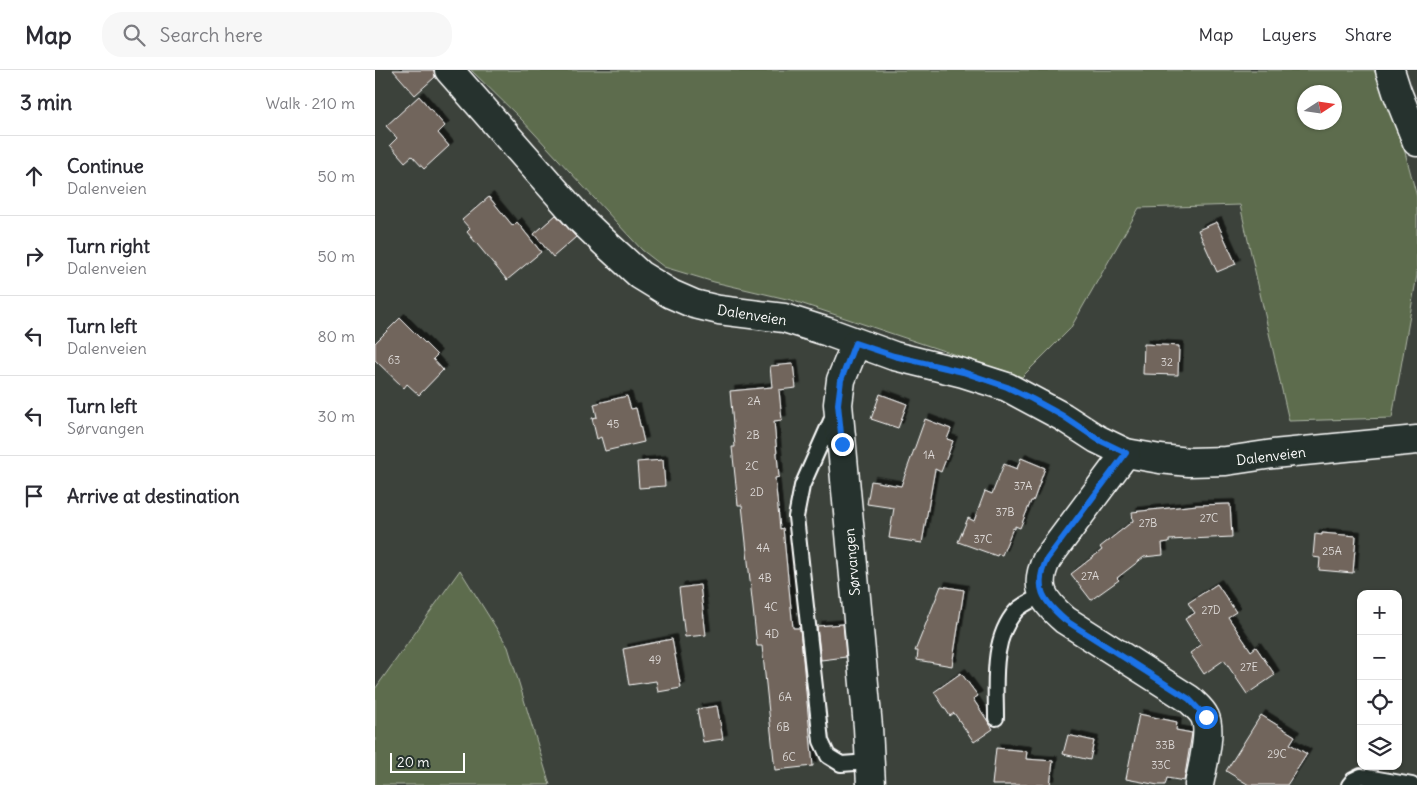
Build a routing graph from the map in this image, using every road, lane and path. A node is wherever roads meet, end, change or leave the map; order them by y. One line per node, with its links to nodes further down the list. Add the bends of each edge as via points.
1 (449, 70): 4 (street, Dalenveien, via 580,219 640,275 694,304 784,318)
2 (1391, 70): 3 (street)
3 (1417, 142)
4 (855, 343): 5 (street, Sørvangen, via 841,380); 7 (street, Dalenveien, via 1007,387)
5 (838, 404): 10 (street, Sørvangen); 10 (lane, via 802,486 795,517 821,741 828,756 841,764)
6 (1417, 440): 7 (street, Dalenveien, via 1227,461 1189,462)
7 (1126, 453): 8 (street, via 1047,559 1040,572)
8 (1042, 595): 9 (lane, via 1017,610 1002,631); 11 (street, via 1065,620 1200,709 1206,717 1207,731)
9 (995, 718)
10 (871, 773)
11 (1199, 785)
12 (1349, 785): 13 (lane, via 1361,776)
13 (1412, 785)

